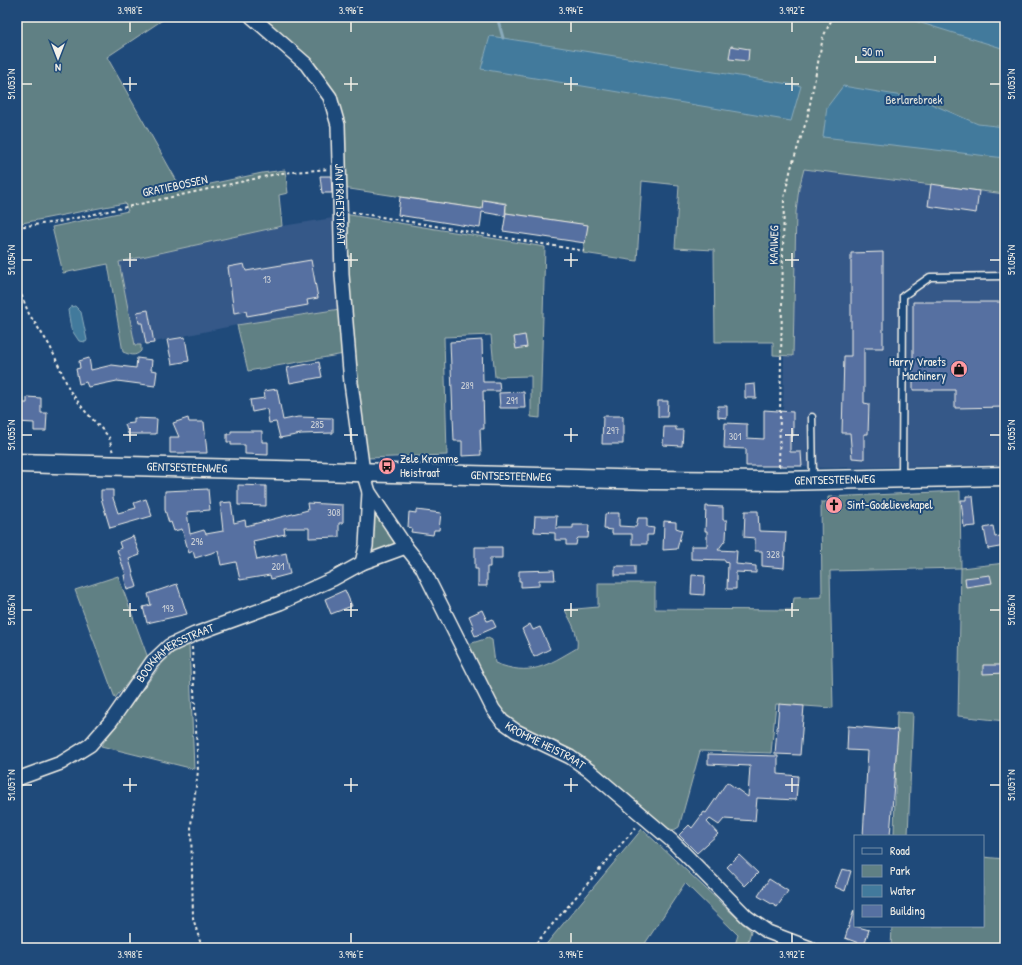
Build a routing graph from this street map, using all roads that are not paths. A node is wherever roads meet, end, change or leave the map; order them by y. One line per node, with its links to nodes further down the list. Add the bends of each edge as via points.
1 (252, 17): 5 (street, JAN PRAETSTRAAT, via 306,64 330,96 338,125 346,321)
2 (1005, 276): 7 (lane, via 930,277 903,296)
3 (812, 417): 8 (lane)
4 (17, 463): 5 (main road, GENTSESTEENWEG)
5 (363, 472): 8 (main road, GENTSESTEENWEG, via 653,480); 9 (street, KROMME HEISTRAAT)
6 (1005, 476): 7 (main road, GENTSESTEENWEG)
7 (902, 478): 8 (main road, GENTSESTEENWEG)
8 (812, 479)
9 (369, 492): 10 (street, KROMME HEISTRAAT); 11 (street, via 366,546)
10 (406, 546): 11 (street, BOOKHAMERSSTRAAT); 13 (street, KROMME HEISTRAAT, via 422,567 493,709 502,722 536,742 570,757 590,771 672,841 747,917 768,932)
11 (362, 563): 12 (street, BOOKHAMERSSTRAAT, via 280,603 169,646 152,662 111,722 90,745 61,763)
12 (17, 779)
13 (810, 948)

